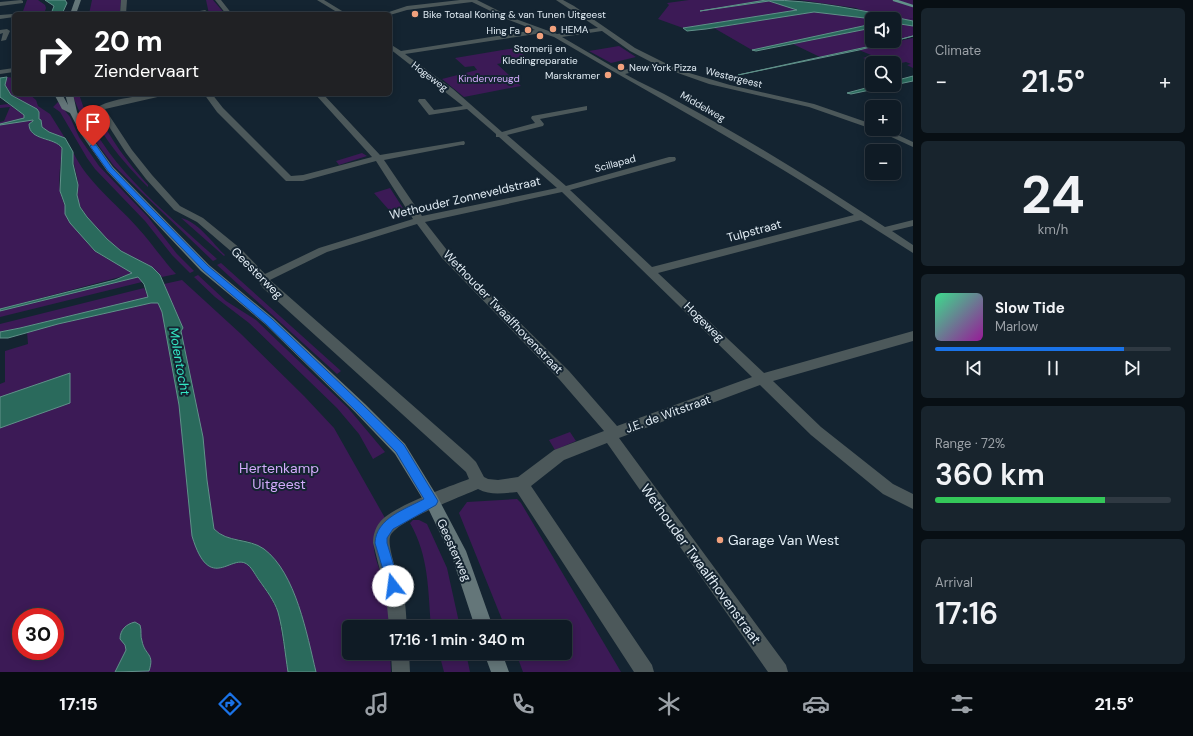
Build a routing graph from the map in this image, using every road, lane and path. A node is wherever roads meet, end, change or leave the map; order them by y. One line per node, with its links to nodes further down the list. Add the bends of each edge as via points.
1 (78, 0): 12 (main road)
2 (124, 0): 13 (street)
3 (218, 0): 15 (street)
4 (320, 0): 16 (street)
5 (473, 0): 11 (street); 21 (street, Middelweg, via 511,19)
6 (559, 0): 20 (street, Westergeest)
7 (21, 2): 8 (street)
8 (0, 4)
9 (203, 4): 14 (street)
10 (406, 4): 11 (street)
11 (412, 8): 17 (street)
12 (74, 12)
13 (123, 12)
14 (205, 12)
15 (227, 12)
16 (341, 12)
17 (392, 13)
18 (12, 16): 19 (street)
19 (0, 17)
20 (602, 29): 23 (street); 29 (street, Westergeest, via 624,45)
21 (543, 30): 23 (street, Middelweg); 27 (street)
22 (0, 32): 24 (street, via 7,32)
23 (556, 36): 32 (street, Middelweg)
24 (2, 40): 25 (street)
25 (0, 47)
26 (392, 47): 27 (street, Hogeweg)
27 (401, 54): 28 (street); 39 (street, Hogeweg)
28 (392, 57)
29 (659, 64): 32 (street); 42 (street, Westergeest, via 723,87 803,104)
30 (12, 70): 31 (street)
31 (0, 72)
32 (620, 74): 50 (street, Middelweg, via 680,105)
33 (59, 96): 41 (main road, Geesterweg, via 66,108)
34 (69, 96): 41 (main road, Geesterweg)
35 (147, 96): 56 (street, Geesterweg, via 105,103 101,108 129,151 177,208 200,220 237,251)
36 (210, 96): 47 (street, via 220,110 289,179 303,178)
37 (321, 96): 47 (street, Wethouder Twaalfhovenstraat)
38 (422, 101): 39 (street, Hogeweg, via 432,113)
39 (468, 107): 43 (street, Hogeweg)
40 (584, 108): 43 (street, via 536,118 540,124)
41 (73, 112): 62 (main road, Geesterweg, via 110,169 200,262 269,321 396,444)
42 (865, 125)
43 (499, 135): 49 (street, Hogeweg)
44 (893, 136): 46 (street)
45 (461, 144): 47 (street)
46 (913, 145)
47 (378, 158): 51 (street, Wethouder Twaalfhovenstraat)
48 (672, 159): 49 (street, Scillapad)
49 (564, 189): 51 (street, Wethouder Zonneveldstraat); 55 (street, Hogeweg)
50 (864, 216): 53 (street, Middelweg); 55 (street, Tulpstraat)
51 (419, 220): 56 (street, Wethouder Zonneveldstraat, via 323,250); 59 (street, Wethouder Twaalfhovenstraat, via 446,256 564,375)
52 (913, 223): 53 (street)
53 (884, 230): 54 (street, Middelweg)
54 (913, 250)
55 (651, 271): 58 (street, Hogeweg)
56 (263, 279): 60 (street, Geesterweg, via 463,459)
57 (913, 336): 58 (street, J.E. de Witstraat)
58 (762, 379): 59 (street, J.E. de Witstraat); 63 (street, Hogeweg, via 816,431 888,489)
59 (613, 434): 61 (street, J.E. de Witstraat, via 559,455); 71 (street, Wethouder Twaalfhovenstraat)
60 (479, 482): 61 (street, J.E. de Witstraat, via 498,487); 62 (street)
61 (521, 484): 70 (street)
62 (432, 501): 64 (street, via 389,525 381,536 395,594); 65 (main road, Geesterweg, via 460,557)
63 (913, 502)
64 (397, 620)
65 (482, 620)
66 (400, 660): 68 (street)
67 (496, 660): 69 (main road)
68 (400, 672)
69 (500, 672)
70 (645, 672)
71 (779, 672)

